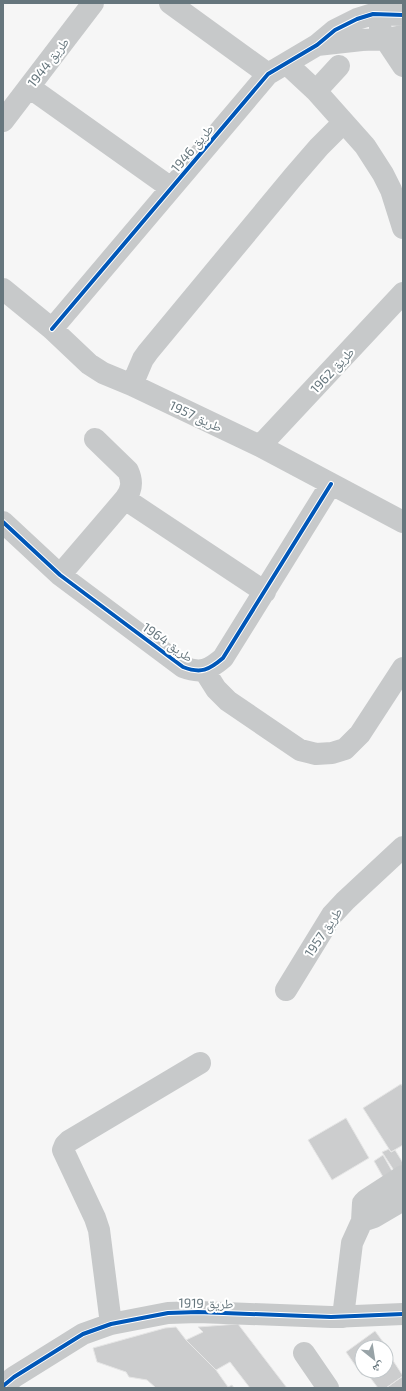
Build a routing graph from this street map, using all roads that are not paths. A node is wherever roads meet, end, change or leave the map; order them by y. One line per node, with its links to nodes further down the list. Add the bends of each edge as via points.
1 (93, 3): 10 (street, طريق 1944)
2 (170, 3): 9 (street)
3 (374, 8): 4 (street); 5 (street); 6 (street, طريق 1946, via 335,30)
4 (403, 15)
5 (394, 38): 6 (street, طريق 1946); 8 (street)
6 (317, 45): 9 (street, طريق 1946)
7 (339, 66): 11 (street)
8 (403, 66)
9 (278, 69): 11 (street); 14 (street, طريق 1946)
10 (29, 87): 12 (street, طريق 1944); 14 (street, طريق 1946)
11 (316, 91): 13 (street)
12 (3, 121)
13 (343, 124): 15 (street, via 365,146 383,174); 19 (street, via 293,177 148,352)
14 (171, 188): 18 (street, طريق 1946)
15 (403, 228)
16 (3, 289): 18 (street, طريق 1957)
17 (403, 293): 21 (street, طريق 1962)
18 (52, 329): 19 (street, طريق 1957, via 96,369)
19 (132, 385): 21 (street, طريق 1957)
20 (95, 439): 23 (street, via 131,477 131,489)
21 (260, 446): 22 (street, طريق 1957)
22 (331, 484): 25 (street, طريق 1957); 27 (street, طريق 1964)
23 (125, 499): 26 (street); 27 (street)
24 (3, 522): 26 (street, طريق 1964)
25 (403, 522)
26 (60, 575): 29 (street, طريق 1964, via 183,667 193,671)
27 (265, 592): 29 (street, طريق 1964, via 223,658)
28 (403, 668): 29 (street, طريق 1964, via 360,734 345,749 316,754 300,750 228,701 216,689)
29 (204, 670)
30 (403, 847): 31 (street, طريق 1957, via 332,915)
31 (286, 990)
32 (200, 1063): 38 (street, via 69,1141 63,1150 99,1230)
33 (403, 1176): 35 (street, via 366,1200 363,1204)
34 (403, 1200): 35 (street, via 374,1218)
35 (362, 1221): 37 (street, via 352,1242)
36 (403, 1314): 37 (street, طريق 1919)
37 (343, 1317): 38 (street, طريق 1919, via 198,1312 168,1313)
38 (111, 1324): 40 (street, طريق 1919, via 83,1334)
39 (304, 1353): 41 (street)
40 (3, 1386)
41 (328, 1388)

